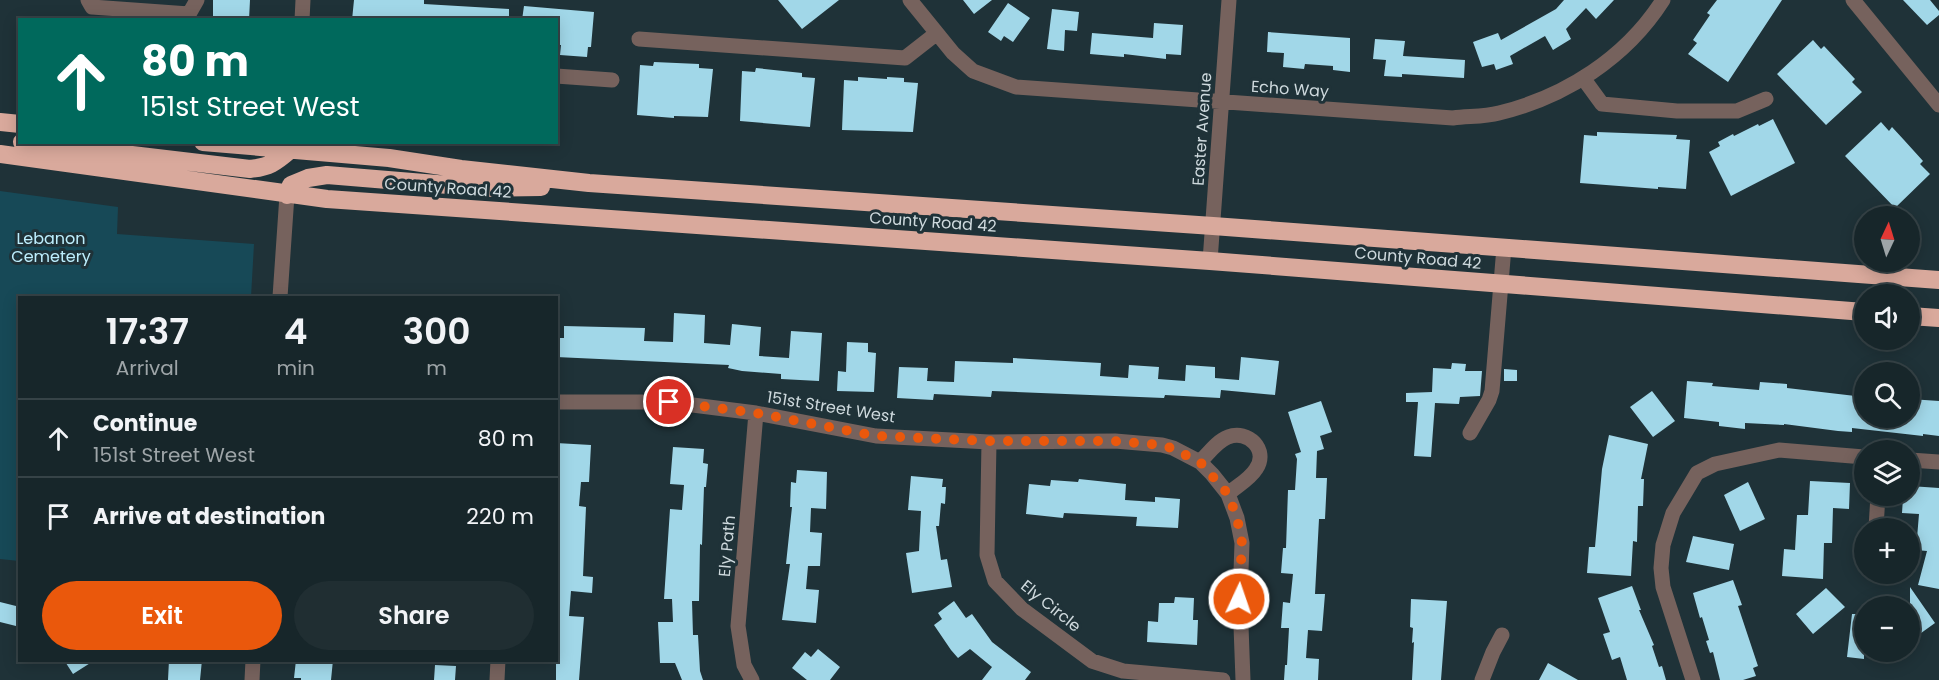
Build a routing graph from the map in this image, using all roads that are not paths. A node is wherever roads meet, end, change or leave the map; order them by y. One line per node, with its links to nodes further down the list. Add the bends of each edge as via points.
1 (88, 0): 2 (street, via 92,8 189,14)
2 (197, 0)
3 (303, 0): 8 (street)
4 (910, 0): 9 (street, Echo Way)
5 (1229, 0): 15 (street, Easter Avenue)
6 (1662, 0): 12 (street, Echo Way, via 1649,21 1601,67)
7 (1853, 0): 16 (street)
8 (302, 18)
9 (937, 33): 10 (street, via 905,58); 15 (street, Echo Way, via 973,71 1016,87)
10 (639, 39)
11 (558, 76): 13 (street)
12 (1583, 78): 14 (street, via 1602,104 1677,111 1737,111); 15 (street, Echo Way, via 1544,99 1497,114 1453,118)
13 (612, 80)
14 (1766, 99)
15 (1222, 102): 27 (street, Easter Avenue)
16 (1939, 105)
17 (0, 122): 18 (highway)
18 (18, 124)
19 (0, 142): 20 (highway)
20 (18, 142)
21 (38, 144): 23 (highway, via 250,169 274,163)
22 (246, 144): 23 (highway, County Road 42)
23 (290, 146): 25 (highway, County Road 42)
24 (0, 154): 26 (highway, County Road 42)
25 (589, 183): 26 (highway, via 569,187 485,188 327,175 291,185); 27 (highway, County Road 42)
26 (287, 195): 29 (highway, County Road 42); 32 (street)
27 (1213, 226): 28 (highway, County Road 42); 29 (street, Easter Avenue)
28 (1504, 247): 30 (highway, County Road 42); 31 (street)
29 (1210, 261): 31 (highway, County Road 42)
30 (1939, 280)
31 (1500, 284): 33 (highway, County Road 42); 38 (street, via 1492,391)
32 (280, 296)
33 (1854, 311)
34 (1920, 317): 35 (highway)
35 (1939, 318)
36 (558, 402): 37 (street, 151st Street West, via 669,402)
37 (756, 413): 39 (street, 151st Street West, via 876,436); 50 (street, Ely Path, via 738,626 744,665)
38 (1470, 433)
39 (989, 441): 42 (street, 151st Street West, via 1162,445); 51 (street, Ely Circle, via 987,555 995,580 1022,609 1092,661 1123,671)
40 (1854, 457): 54 (street, via 1779,450 1715,464 1697,473 1673,513 1661,568 1663,587)
41 (1920, 461): 43 (street)
42 (1200, 462): 44 (street); 44 (street, via 1227,437 1248,437 1256,443 1260,463)
43 (1939, 462)
44 (1228, 494): 52 (street, via 1242,543)
45 (1502, 635): 53 (street)
46 (253, 662): 48 (street)
47 (498, 662): 49 (street)
48 (252, 680)
49 (497, 680)
50 (752, 680)
51 (1223, 680)
52 (1242, 680)
53 (1482, 680)
54 (1693, 680)

